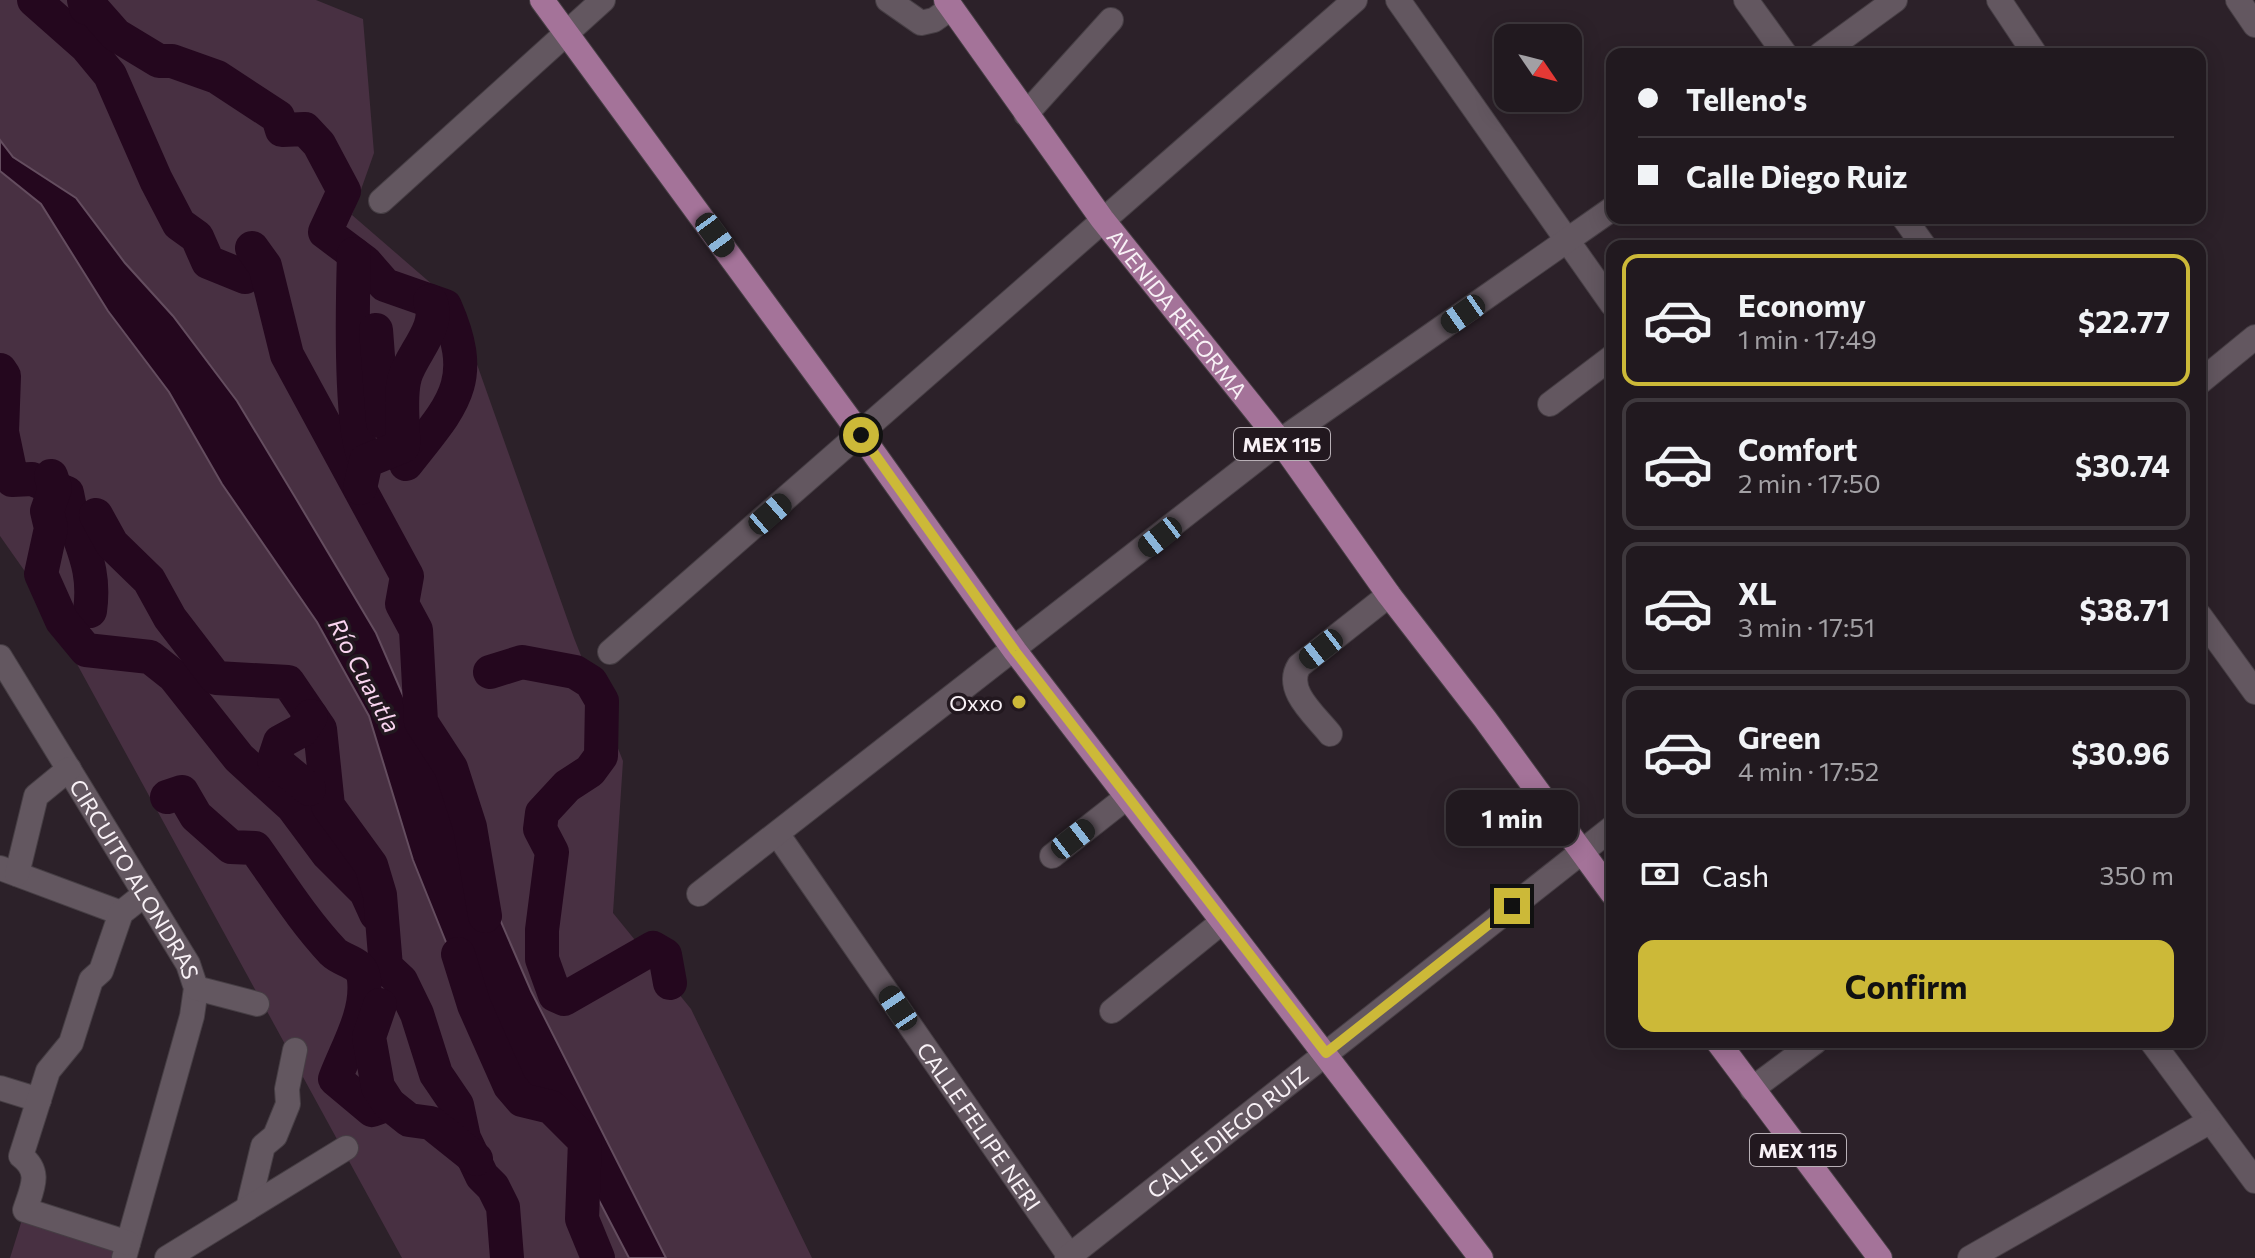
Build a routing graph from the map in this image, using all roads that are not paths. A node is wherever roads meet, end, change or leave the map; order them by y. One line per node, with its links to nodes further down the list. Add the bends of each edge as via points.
1 (542, 0): 13 (main road)
2 (603, 0): 13 (street)
3 (888, 0): 10 (street, via 921,23 934,20)
4 (1355, 0): 20 (street)
5 (1398, 0): 21 (street)
6 (1746, 0): 14 (street)
7 (1895, 0): 15 (street)
8 (1999, 0): 16 (street)
9 (2238, 0): 12 (street)
10 (949, 4): 17 (main road, AVENIDA REFORMA / MEX 115)
11 (1111, 20): 17 (street)
12 (2255, 25)
13 (568, 35): 18 (street); 27 (main road)
14 (1781, 48)
15 (1829, 48)
16 (2031, 48)
17 (1026, 114): 20 (main road, AVENIDA REFORMA / MEX 115)
18 (381, 201)
19 (1606, 214): 21 (street)
20 (1102, 219): 27 (street); 28 (main road, AVENIDA REFORMA / MEX 115)
21 (1568, 242): 22 (street); 28 (street)
22 (1606, 296)
23 (2255, 337): 25 (street)
24 (1606, 362): 26 (street)
25 (2206, 377)
26 (1550, 404)
27 (861, 435): 31 (main road); 32 (street)
28 (1280, 441): 29 (main road, AVENIDA REFORMA / MEX 115); 31 (street)
29 (1389, 595): 36 (street, via 1293,676 1293,686); 41 (main road, AVENIDA REFORMA / MEX 115)
30 (2206, 622): 34 (street)
31 (1015, 651): 38 (main road); 40 (street)
32 (610, 652)
33 (0, 657): 37 (street, CIRCUITO ALONDRAS)
34 (2248, 666): 35 (street)
35 (2255, 692)
36 (1330, 734)
37 (69, 769): 43 (street, via 36,796); 45 (street, CIRCUITO ALONDRAS)
38 (1127, 797): 42 (street); 48 (main road)
39 (1606, 833): 41 (street, CALLE DIEGO RUIZ)
40 (778, 835): 46 (street); 65 (street, CALLE FELIPE NERI)
41 (1582, 851): 44 (main road, AVENIDA REFORMA / MEX 115); 56 (street, CALLE DIEGO RUIZ)
42 (1052, 856)
43 (9, 871): 47 (street)
44 (1606, 885)
45 (145, 894): 47 (street); 49 (street, CIRCUITO ALONDRAS, via 188,964)
46 (699, 894)
47 (121, 913): 59 (street, via 71,1043 48,1071)
48 (1222, 922): 51 (street); 56 (main road)
49 (196, 988): 50 (street); 64 (street, CIRCUITO ALONDRAS)
50 (257, 1004)
51 (1112, 1011)
52 (1722, 1048): 58 (main road, MEX 115)
53 (1807, 1048): 58 (street)
54 (2156, 1048): 60 (street)
55 (295, 1050): 63 (street, via 288,1104 275,1136 263,1146)
56 (1326, 1053): 65 (street, CALLE DIEGO RUIZ); 67 (main road)
57 (0, 1088): 59 (street)
58 (1752, 1089): 68 (main road, MEX 115)
59 (39, 1100): 64 (street, via 21,1156 35,1177 25,1210)
60 (2209, 1122): 62 (street); 69 (street)
61 (346, 1148): 63 (street)
62 (2255, 1181)
63 (248, 1208): 66 (street)
64 (126, 1251)
65 (1069, 1257)
66 (167, 1258)
67 (1481, 1258)
68 (1880, 1258)
69 (1970, 1258)

